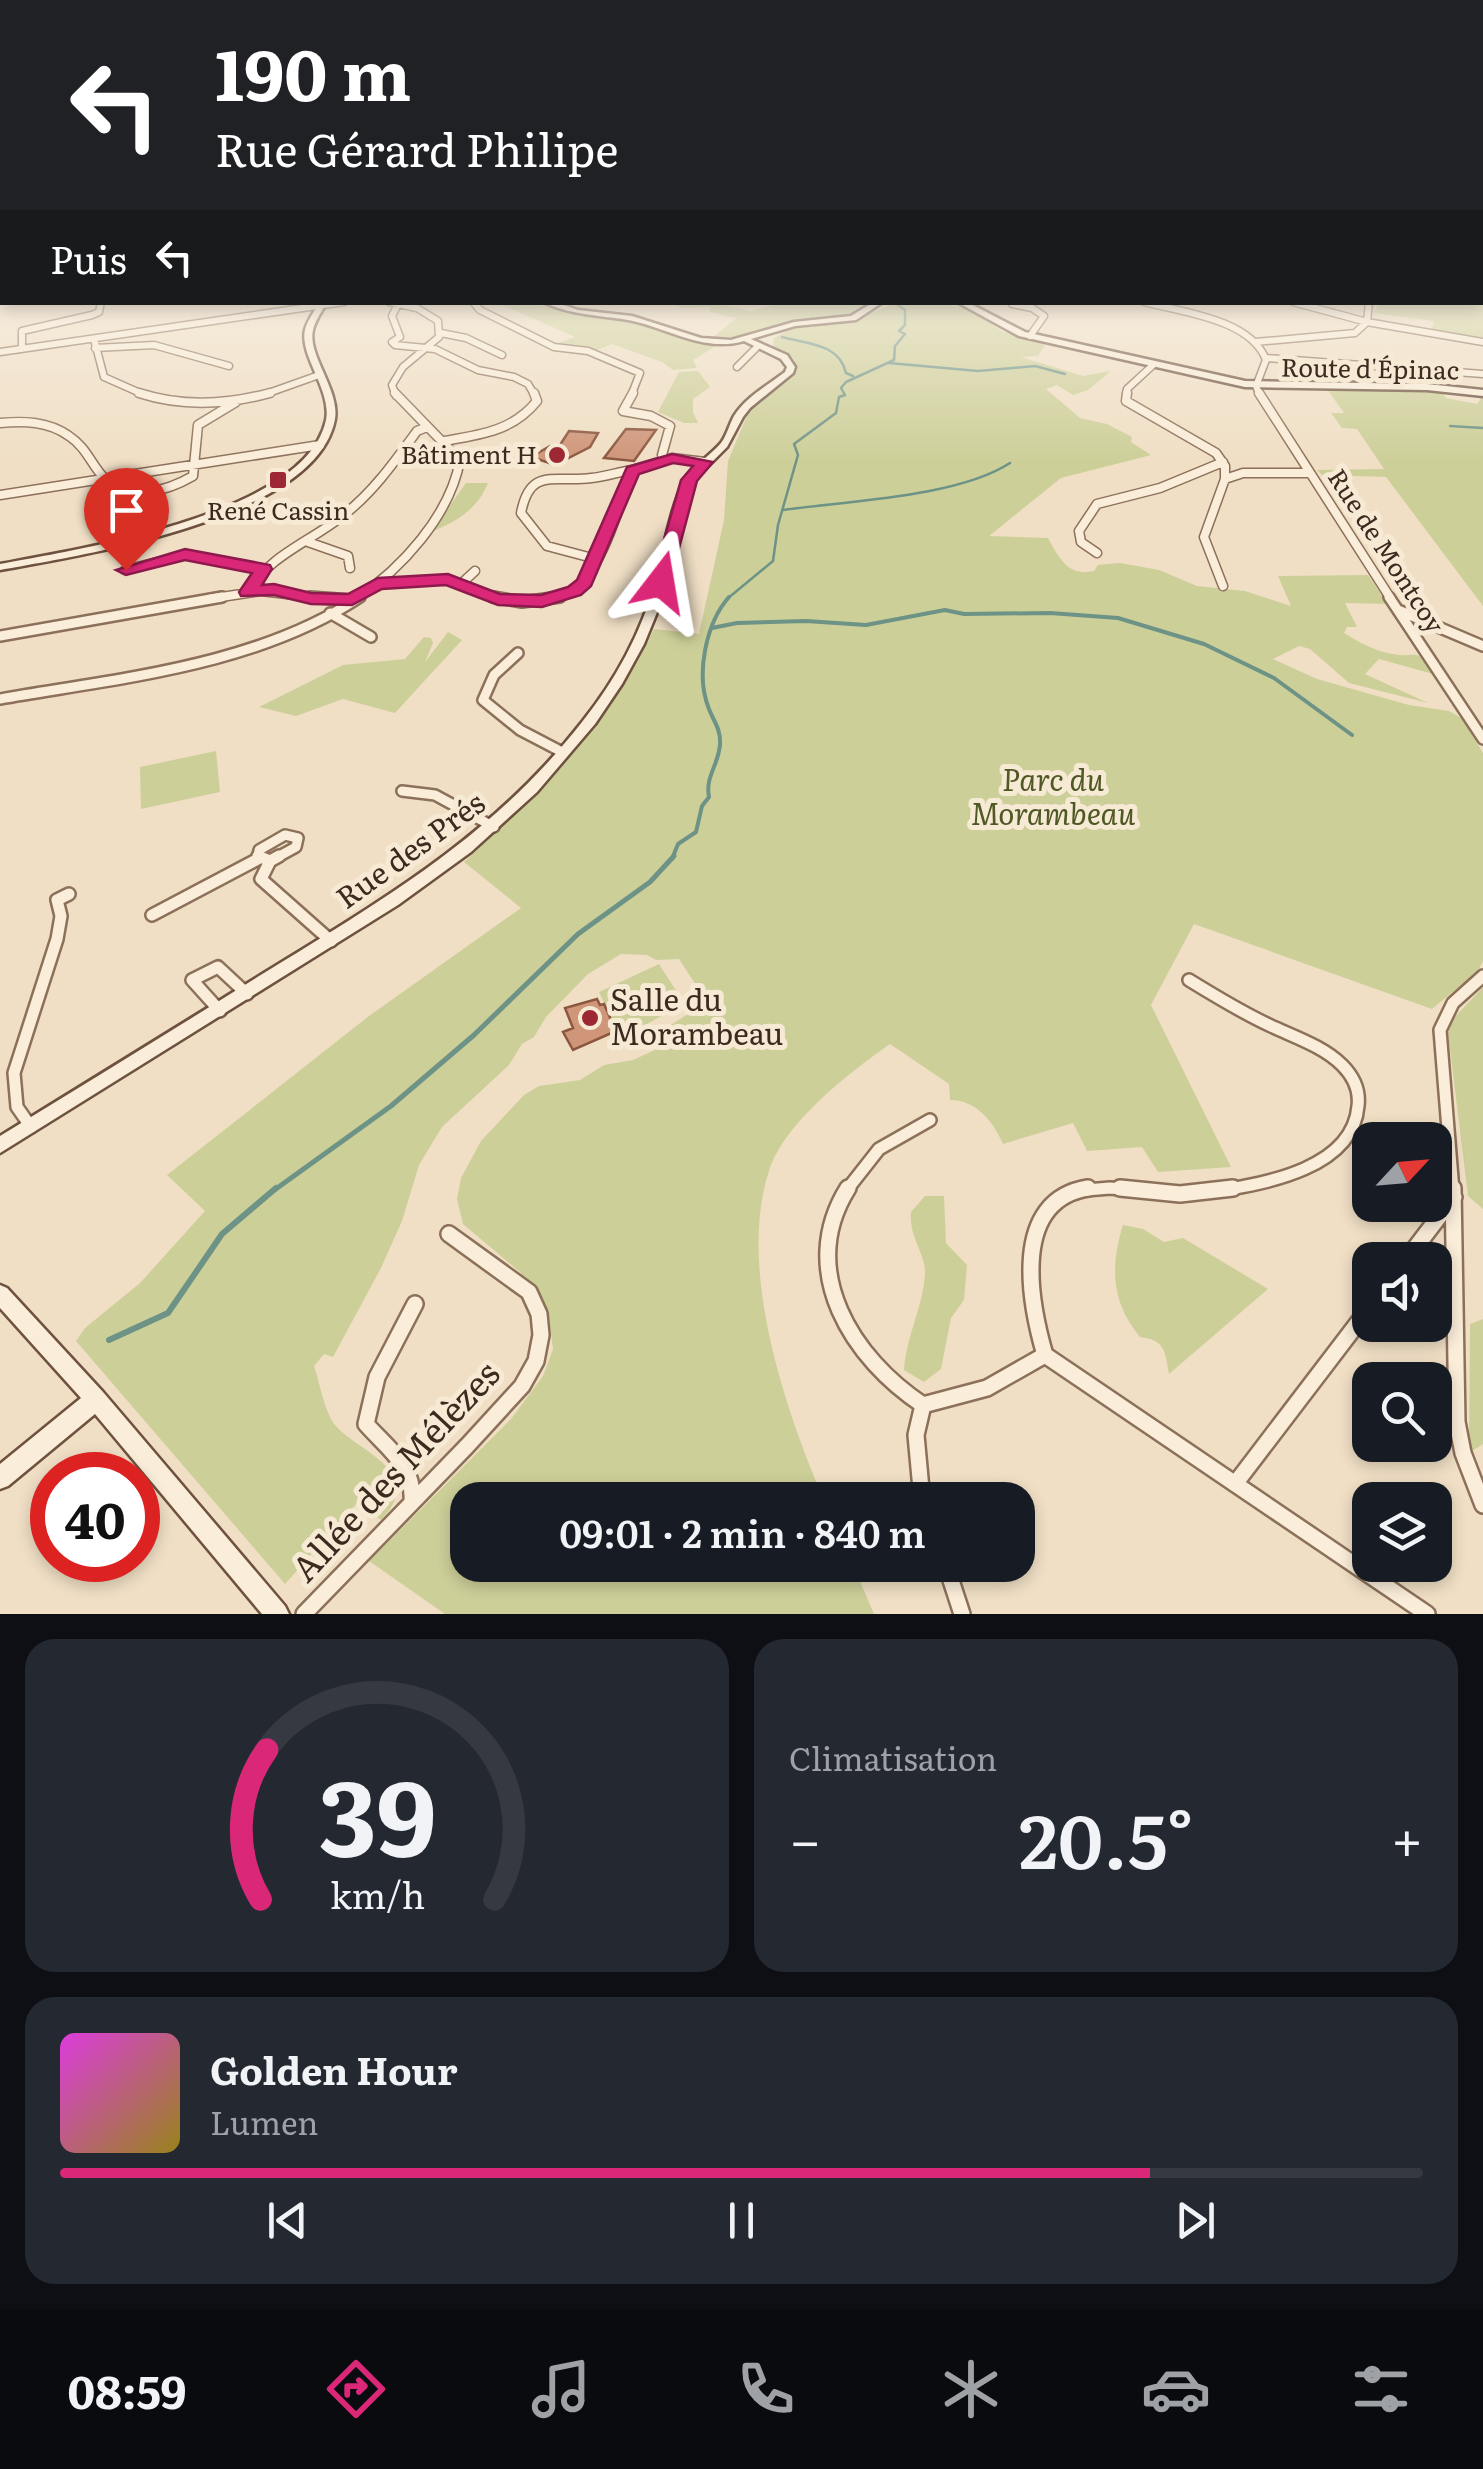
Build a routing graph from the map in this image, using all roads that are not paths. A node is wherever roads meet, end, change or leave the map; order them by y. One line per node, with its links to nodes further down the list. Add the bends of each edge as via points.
1 (99, 311): 24 (street, via 22,331)
2 (273, 311): 17 (street)
3 (319, 311): 32 (street, via 309,340)
4 (393, 311): 23 (street, via 400,336 392,342)
5 (425, 311): 15 (street)
6 (483, 311): 42 (street, via 554,347 588,351 640,373 623,411 670,426)
7 (576, 311): 18 (street, via 632,318 700,340)
8 (864, 311): 18 (street)
9 (984, 311): 16 (street, Route d'Épinac)
10 (1037, 311): 16 (street, via 1044,316)
11 (1175, 311): 19 (street)
12 (1328, 311): 14 (street)
13 (1368, 311): 14 (street)
14 (1367, 322): 19 (street, via 1343,337); 20 (street)
15 (441, 333): 23 (street); 26 (street)
16 (1030, 336): 28 (street, Route d'Épinac)
17 (94, 338): 22 (street); 24 (street)
18 (747, 340): 21 (street, Rue des Prés)
19 (1255, 342): 27 (street)
20 (1483, 342)
21 (758, 346): 30 (street); 43 (street, Rue des Prés, via 784,357 789,373 748,404 728,441)
22 (95, 348): 29 (street, via 154,345); 35 (street, via 104,377)
23 (426, 348): 39 (street, via 392,385); 40 (street, via 508,374 530,386 537,401 520,422)
24 (22, 349): 25 (street)
25 (0, 352)
26 (502, 355)
27 (1266, 358): 31 (street); 33 (street)
28 (1153, 364): 33 (street, Route d'Épinac); 44 (street, via 1127,389 1126,401)
29 (229, 366)
30 (737, 367)
31 (1483, 374)
32 (319, 375): 36 (street); 41 (street, via 331,417)
33 (1256, 386): 34 (street, Route d'Épinac); 47 (street, Rue de Montcoy)
34 (1483, 393)
35 (173, 402): 36 (street); 37 (street)
36 (236, 402): 37 (street)
37 (196, 418): 45 (street)
38 (0, 422): 48 (street, via 55,426 83,447)
39 (427, 426): 40 (street); 51 (street, via 376,485)
40 (444, 441): 60 (street, via 460,460 451,487 403,560)
41 (320, 446): 45 (street); 54 (street, via 270,488 202,521)
42 (665, 460): 43 (street); 46 (street)
43 (705, 462): 74 (street, Rue des Prés, via 689,480 654,610 638,644 602,706)
44 (1224, 462): 49 (street); 52 (street, via 1097,504 1079,537)
45 (197, 464): 48 (street); 48 (street, via 184,482 148,491 125,491)
46 (632, 470): 53 (street); 53 (street, via 543,478 522,504 521,514 547,546)
47 (1308, 473): 49 (street); 65 (street, Rue de Montcoy)
48 (104, 479): 50 (street)
49 (1225, 479): 61 (street, via 1204,537)
50 (0, 495)
51 (308, 542): 55 (street, via 348,556); 56 (street)
52 (1097, 553)
53 (596, 559): 59 (street, via 574,591 542,601 498,599)
54 (0, 567)
55 (350, 568)
56 (263, 569): 57 (street, via 185,554); 62 (street)
57 (126, 570)
58 (475, 572): 59 (street)
59 (462, 583): 60 (street)
60 (378, 584): 64 (street)
61 (1223, 586)
62 (248, 592): 63 (street, via 274,589); 68 (street)
63 (311, 599): 64 (street); 67 (street)
64 (352, 600): 66 (street)
65 (1397, 610): 70 (street); 73 (street, Rue de Montcoy)
66 (330, 613): 67 (street); 69 (street)
67 (311, 623): 72 (street, via 216,656)
68 (0, 636)
69 (371, 637)
70 (1483, 646)
71 (518, 653): 74 (street, via 494,675 483,700)
72 (0, 699)
73 (1483, 738)
74 (564, 753): 76 (street, Rue des Prés)
75 (402, 791): 76 (street, via 424,788)
76 (494, 827): 79 (street, Rue des Prés, via 450,864)
77 (70, 894): 85 (street, via 57,900 58,939 14,1072 17,1107)
78 (152, 915): 79 (street, via 264,860 261,879)
79 (331, 941): 82 (street, Rue des Prés)
80 (1483, 976): 87 (street, via 1454,1004 1440,1030)
81 (1189, 980): 93 (street, via 1342,1062 1358,1096 1354,1124 1326,1157 1259,1181 1186,1194 1094,1188 1057,1198 1034,1239 1035,1320)
82 (247, 994): 83 (street, Rue des Prés); 83 (street, via 218,967 192,980)
83 (220, 1011): 85 (street, Rue des Prés)
84 (930, 1120): 95 (street, via 878,1150 856,1176 838,1210 830,1257 847,1334 883,1380)
85 (31, 1126): 86 (street, Rue des Prés)
86 (0, 1145)
87 (1454, 1197): 89 (street); 100 (street, via 1457,1422)
88 (449, 1234): 99 (street, Allée des Mélèzes, via 529,1292 542,1335 522,1386)
89 (1420, 1242)
90 (0, 1294): 94 (street)
91 (415, 1304): 99 (street, via 386,1359 366,1424 406,1465)
92 (1352, 1331): 98 (street)
93 (1044, 1355): 95 (street, via 966,1397); 98 (street)
94 (96, 1399): 96 (street); 102 (street)
95 (923, 1405): 97 (street, via 916,1434)
96 (0, 1478)
97 (920, 1482)
98 (1235, 1484): 105 (street)
99 (411, 1503): 103 (street, Allée des Mélèzes)
100 (1483, 1504)
101 (954, 1582): 104 (street)
102 (277, 1614)
103 (304, 1614)
104 (962, 1614)
105 (1426, 1614)

